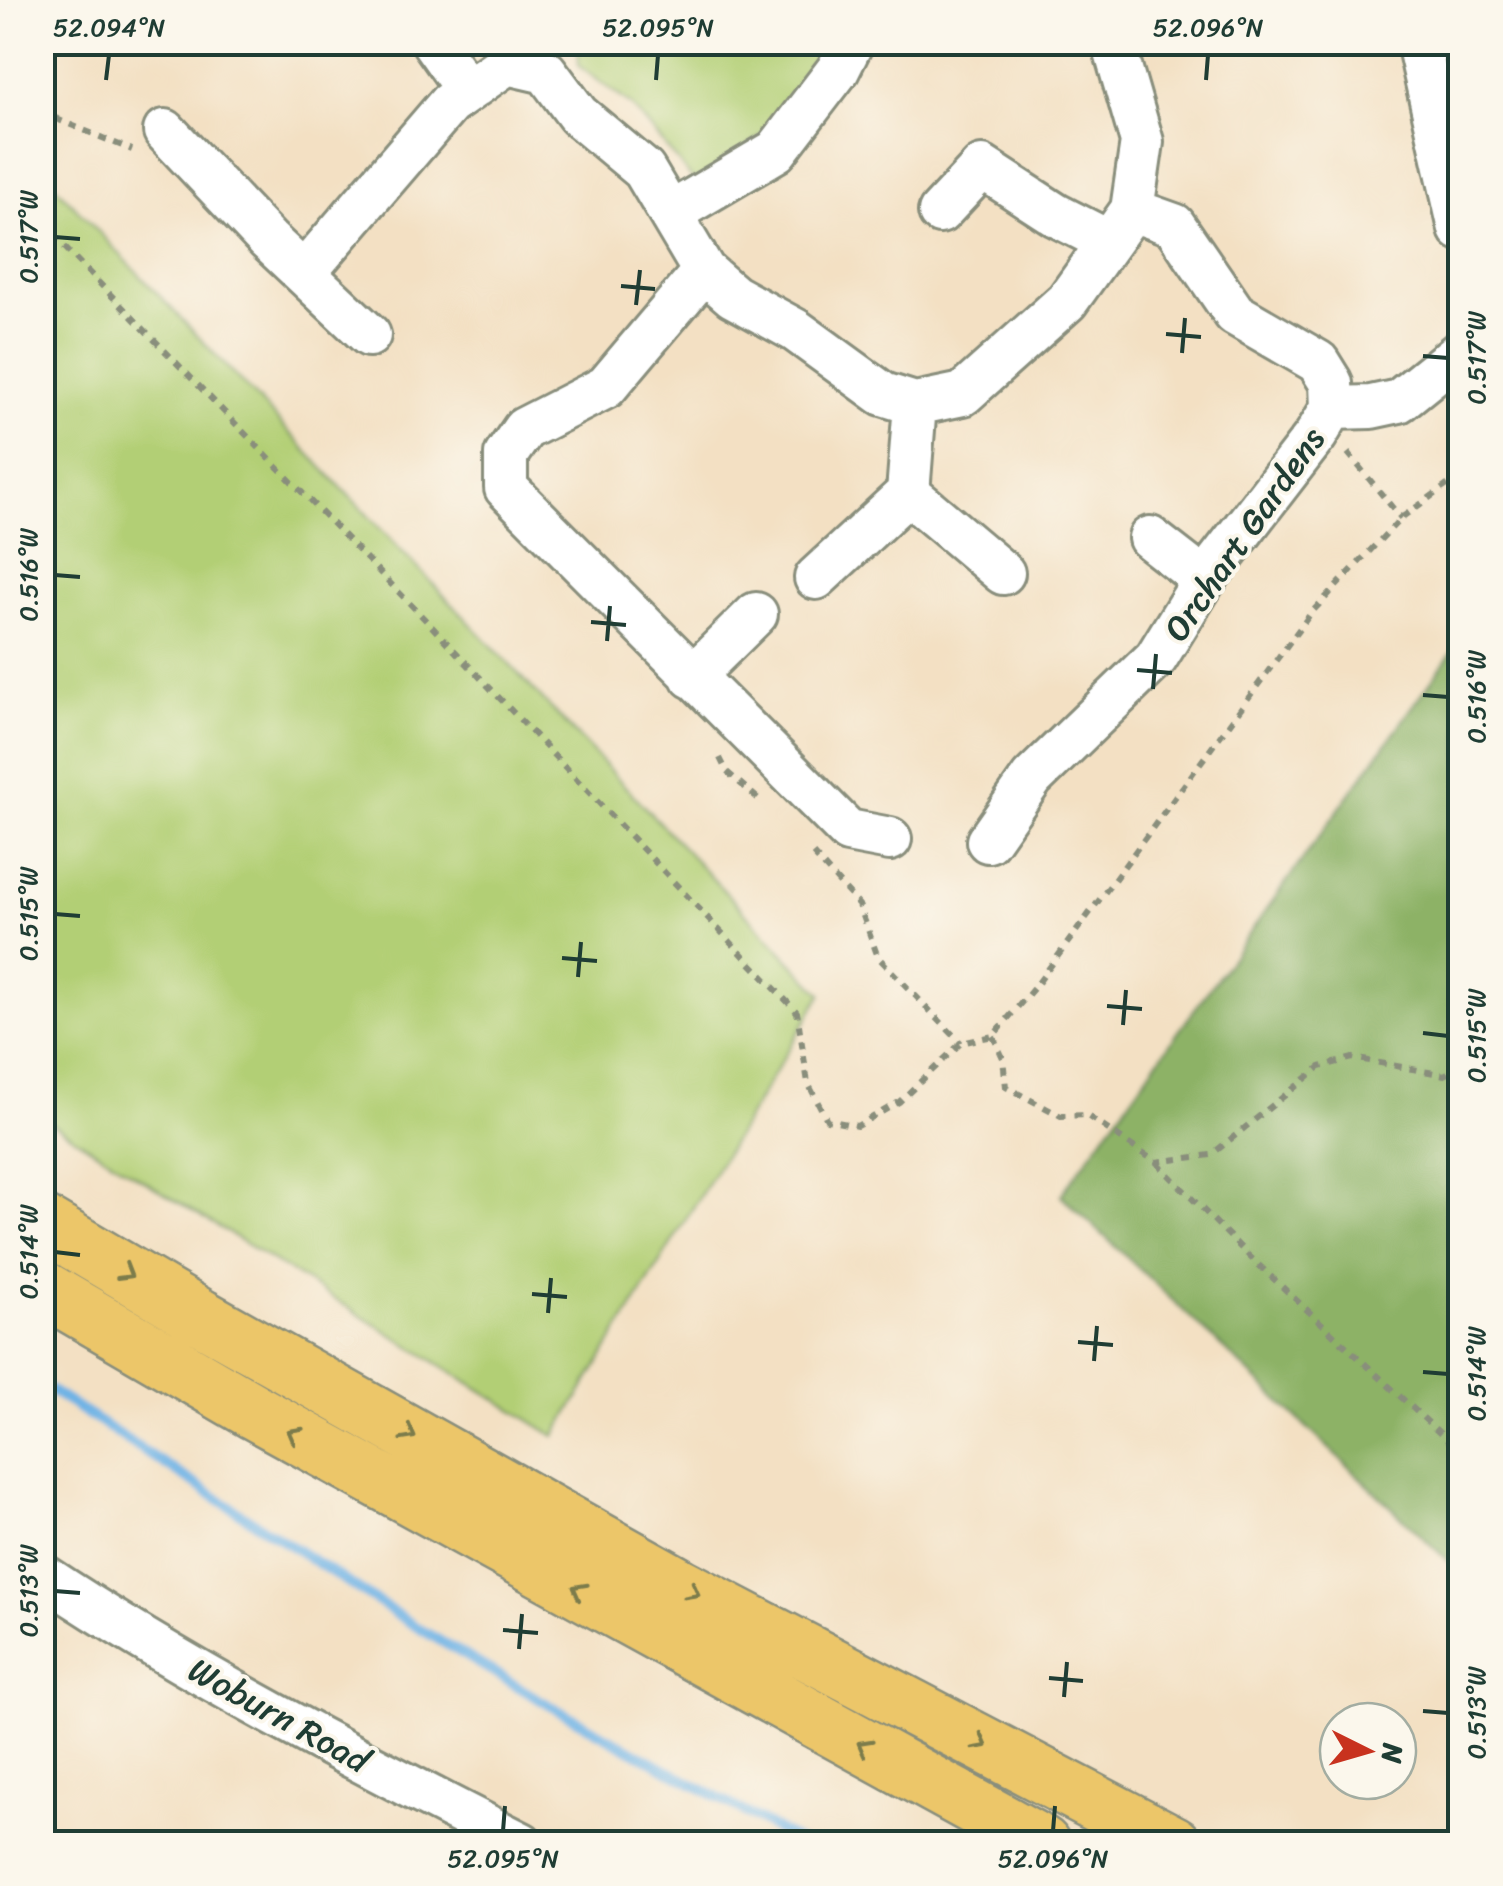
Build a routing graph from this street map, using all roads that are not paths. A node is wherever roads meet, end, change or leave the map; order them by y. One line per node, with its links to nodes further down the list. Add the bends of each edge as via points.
1 (433, 42): 6 (street)
2 (852, 42): 9 (street, via 776,151)
3 (1418, 42): 11 (street)
4 (1124, 45): 10 (street, via 1142,142)
5 (533, 56): 6 (street); 9 (street, via 578,115 644,170)
6 (467, 90): 13 (street)
7 (165, 131): 13 (street)
8 (940, 212): 10 (street, Orchart Gardens, via 982,167 1056,215)
9 (672, 213): 12 (street)
10 (1120, 226): 16 (street, via 1067,302 964,394); 17 (street, Orchart Gardens, via 1174,225 1235,314 1318,362 1330,383)
11 (1460, 229)
12 (704, 271): 16 (street, via 883,394); 24 (street, via 606,388 524,429 506,455 506,488)
13 (304, 273): 14 (street)
14 (369, 335)
15 (1460, 352): 17 (street, via 1399,401)
16 (915, 404): 18 (street)
17 (1328, 414): 22 (street, Orchart Gardens)
18 (908, 493): 20 (street); 21 (street)
19 (1150, 538): 22 (street)
20 (1003, 573)
21 (816, 578)
22 (1204, 580): 26 (street, Orchart Gardens, via 1156,658 1032,778)
23 (756, 614): 24 (street)
24 (692, 677): 25 (street, via 848,832)
25 (890, 838)
26 (988, 840)
27 (42, 1223): 32 (highway, one-way to 32, via 680,1586)
28 (42, 1288): 31 (highway, one-way to 28)
29 (42, 1575): 30 (street, Woburn Road, via 347,1754)
30 (522, 1844)
31 (1042, 1844)
32 (1174, 1844)

